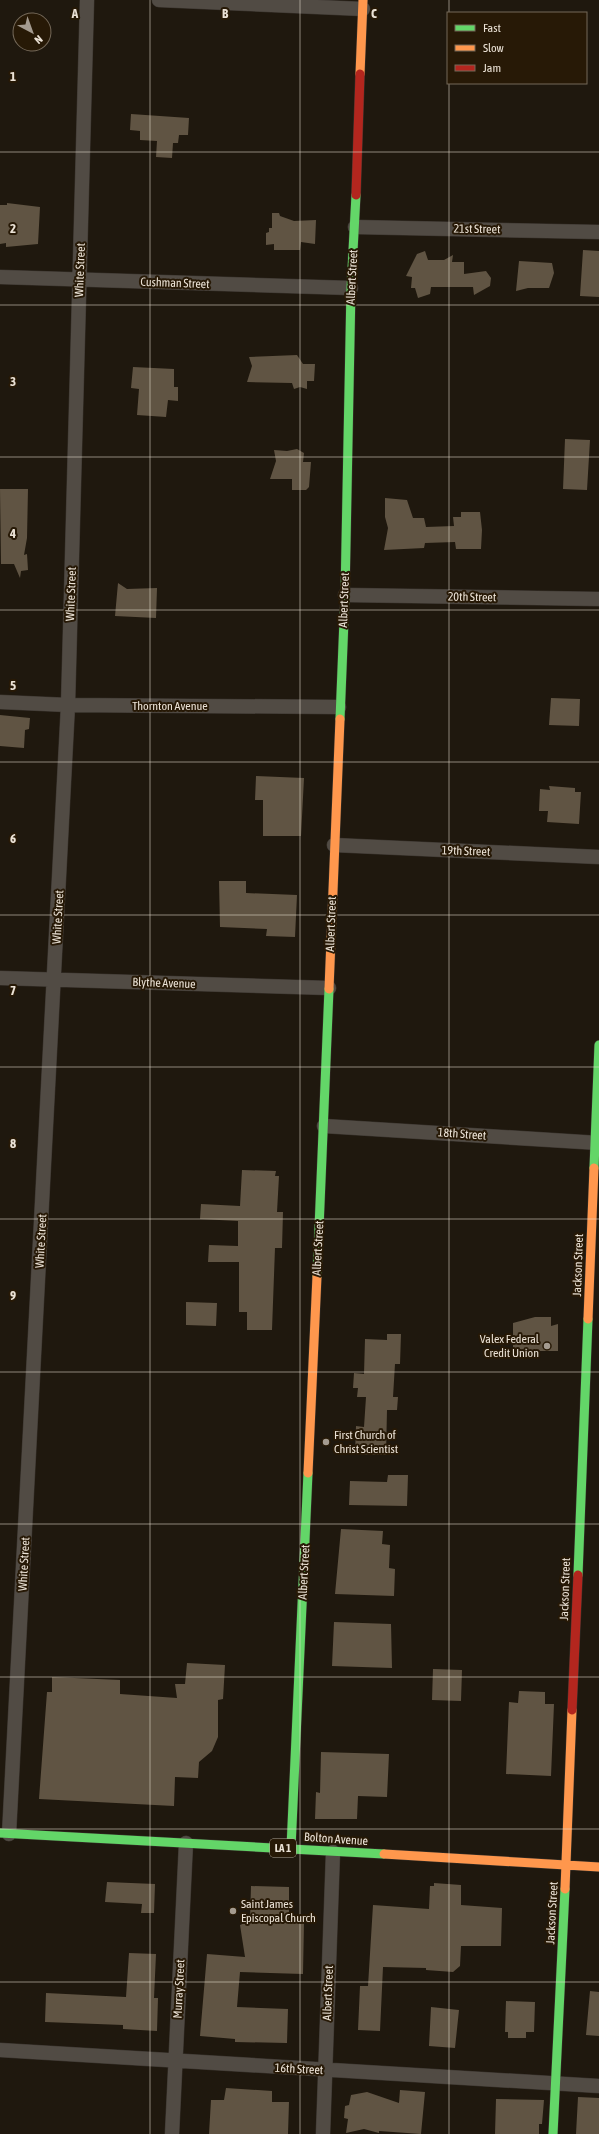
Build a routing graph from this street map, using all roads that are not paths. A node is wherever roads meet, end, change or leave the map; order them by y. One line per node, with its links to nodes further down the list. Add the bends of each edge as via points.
1 (87, 0): 7 (street, White Street)
2 (159, 0): 3 (street)
3 (363, 4): 4 (street, Albert Street)
4 (355, 227): 5 (street, 21st Street); 8 (street, Albert Street)
5 (599, 232)
6 (0, 277): 7 (street, Cushman Street)
7 (79, 280): 8 (street, Cushman Street); 12 (street, White Street)
8 (351, 288): 9 (street, Albert Street)
9 (345, 595): 10 (street, 20th Street); 13 (street, Albert Street)
10 (599, 599)
11 (0, 702): 12 (street, Thornton Avenue)
12 (68, 705): 13 (street, Thornton Avenue); 17 (street, White Street)
13 (340, 707): 14 (street, Albert Street)
14 (334, 845): 15 (street, 19th Street); 18 (street, Albert Street)
15 (599, 857)
16 (0, 978): 17 (street, Blythe Avenue)
17 (55, 980): 18 (street, Blythe Avenue); 22 (street, White Street)
18 (329, 988): 20 (street, Albert Street)
19 (599, 1045): 21 (street, Jackson Street)
20 (324, 1126): 21 (street, 18th Street); 24 (street, Albert Street)
21 (597, 1143): 26 (street, Jackson Street)
22 (5, 1834): 23 (street, Bolton Avenue / LA 1)
23 (186, 1843): 24 (street, Bolton Avenue / LA 1); 29 (street, Murray Street)
24 (291, 1848): 25 (street, Bolton Avenue / LA 1)
25 (333, 1852): 26 (street, Bolton Avenue / LA 1); 30 (street, Albert Street)
26 (566, 1865): 27 (street, Bolton Avenue); 31 (street, Jackson Street)
27 (599, 1867)
28 (0, 2050): 29 (street, 16th Street)
29 (175, 2061): 30 (street, 16th Street); 33 (street, Murray Street)
30 (324, 2070): 31 (street, 16th Street); 34 (street, Albert Street)
31 (555, 2084): 32 (street, 16th Street); 35 (street, Jackson Street)
32 (599, 2086)
33 (172, 2134)
34 (323, 2134)
35 (553, 2134)

